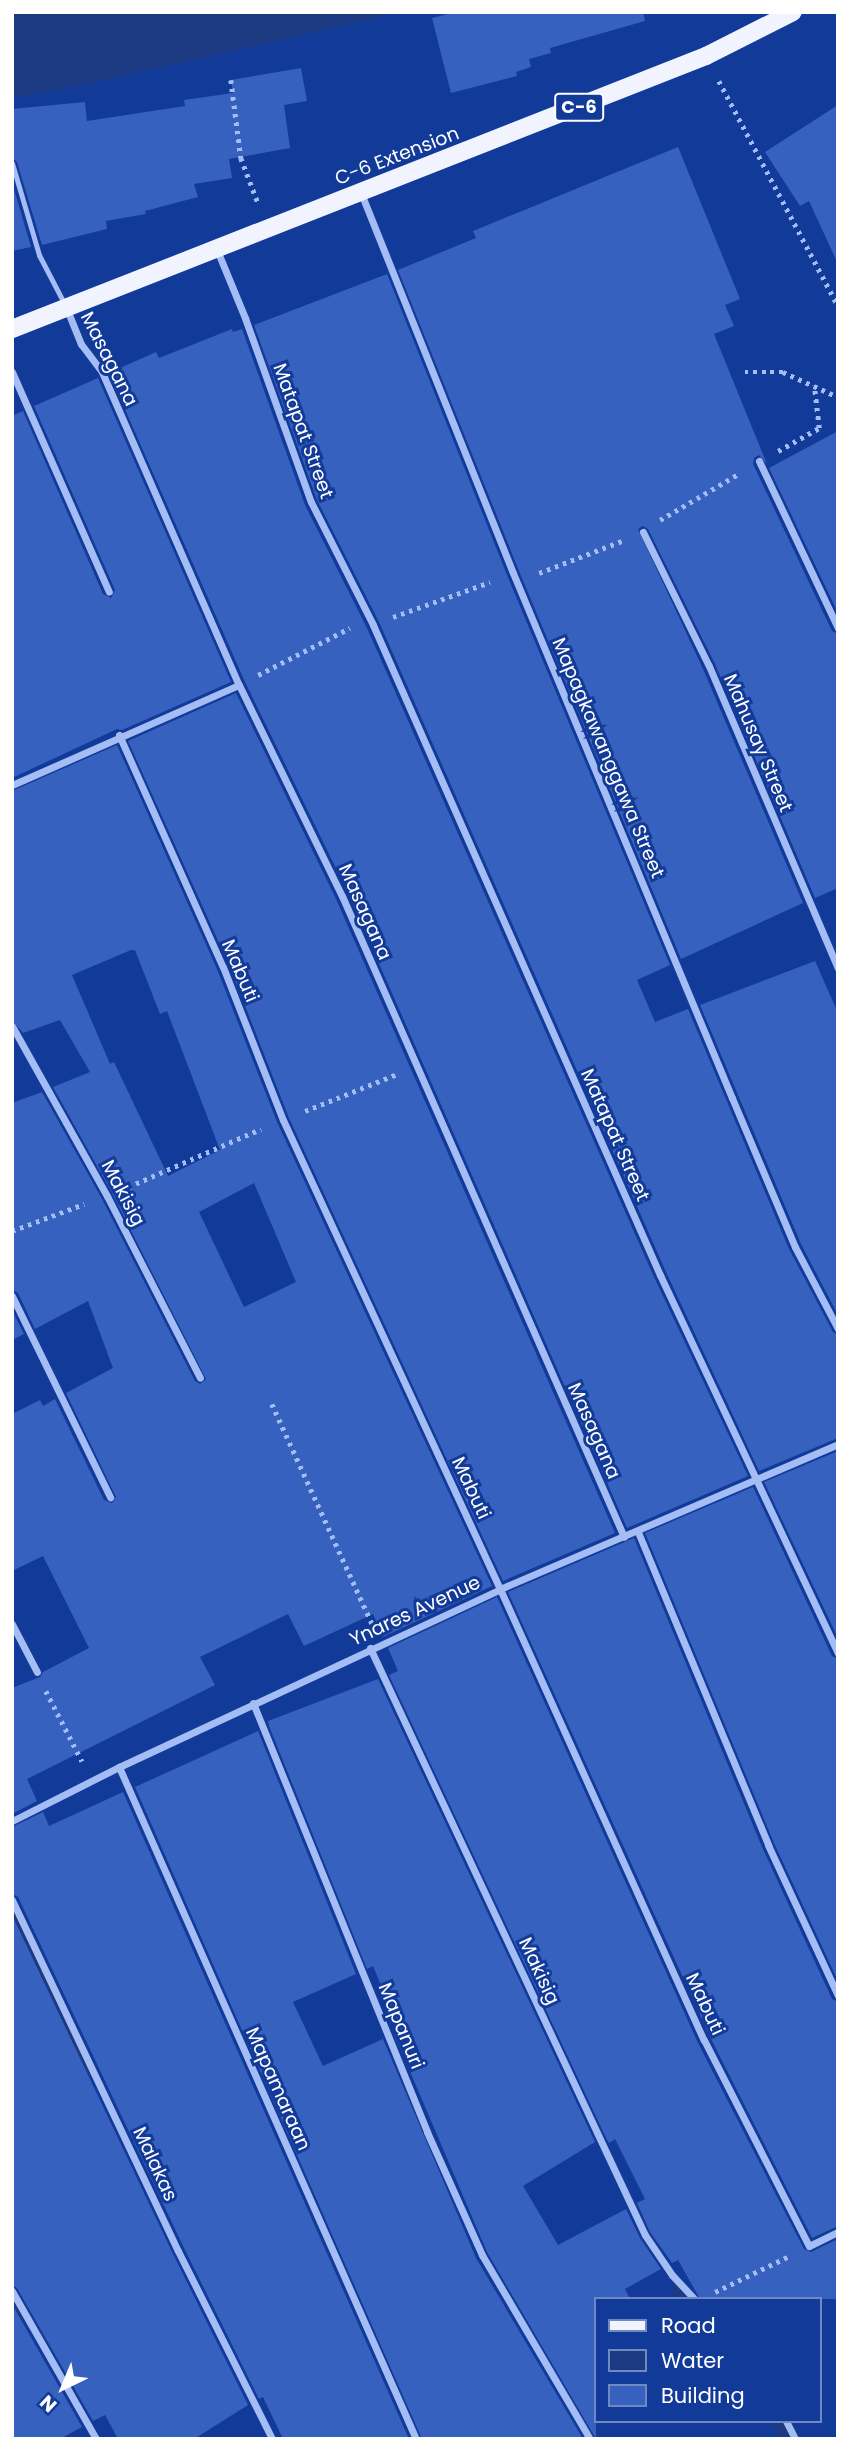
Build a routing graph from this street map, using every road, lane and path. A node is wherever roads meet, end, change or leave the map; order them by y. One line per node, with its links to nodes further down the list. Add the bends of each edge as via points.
1 (793, 12): 2 (main road, C-6 Extension / C-6)
2 (706, 56): 5 (main road, C-6 Extension / C-6); 9 (path)
3 (231, 80): 6 (path, via 241,158 253,195)
4 (12, 163): 8 (lane, via 39,255)
5 (361, 193): 6 (main road, C-6 Extension / C-6); 17 (street, Mapagkawanggawa Street)
6 (273, 228): 7 (main road, C-6 Extension / C-6)
7 (216, 250): 8 (main road, C-6 Extension / C-6); 20 (street, Matapat Street, via 310,502)
8 (66, 306): 10 (main road, C-6 Extension / C-6); 22 (street, Masagana, via 81,344 102,372)
9 (838, 306)
10 (12, 329)
11 (12, 372): 19 (street)
12 (746, 372): 13 (path, via 783,372)
13 (814, 385): 14 (path); 15 (path, via 819,428)
14 (838, 397)
15 (759, 461): 16 (path); 21 (street)
16 (643, 532): 18 (path); 25 (street, Mahusay Street, via 709,666)
17 (513, 573): 18 (street, Mapagkawanggawa Street); 20 (path)
18 (517, 582): 32 (street, Mapagkawanggawa Street, via 784,1222)
19 (109, 592)
20 (371, 622): 22 (path); 36 (street, Matapat Street)
21 (838, 628)
22 (239, 685): 23 (street); 27 (street, Masagana, via 342,896)
23 (120, 735): 24 (street); 28 (street, Mabuti, via 223,967)
24 (12, 785)
25 (838, 969)
26 (12, 1026): 29 (street, Makisig)
27 (416, 1067): 28 (path); 39 (street, Masagana)
28 (283, 1120): 29 (path); 40 (street, Mabuti)
29 (107, 1196): 30 (path); 33 (street, Makisig)
30 (12, 1231)
31 (12, 1296): 37 (street)
32 (838, 1329)
33 (200, 1378)
34 (272, 1404): 42 (path)
35 (838, 1444): 36 (street, Ynares Avenue)
36 (755, 1481): 38 (street, Ynares Avenue); 44 (street, Matapat Street)
37 (110, 1497)
38 (638, 1532): 39 (street, Ynares Avenue); 51 (street, via 768,1845)
39 (624, 1537): 40 (street, Ynares Avenue)
40 (500, 1589): 42 (street, Ynares Avenue); 53 (street, Mabuti, via 704,2040)
41 (12, 1624): 45 (street)
42 (382, 1643): 43 (street, Ynares Avenue)
43 (370, 1648): 46 (street, Ynares Avenue); 55 (street, Makisig, via 645,2235)
44 (838, 1653)
45 (37, 1672): 48 (path)
46 (253, 1703): 47 (street, Ynares Avenue); 61 (street, Mapanuri, via 427,2132 482,2255)
47 (119, 1766): 48 (street, Ynares Avenue); 60 (street, Mapamaraan)
48 (92, 1781): 49 (street, Ynares Avenue)
49 (12, 1821)
50 (12, 1900): 59 (street, Malakas)
51 (838, 1996)
52 (838, 2232): 53 (street)
53 (809, 2246): 56 (path)
54 (12, 2291): 58 (street)
55 (692, 2297)
56 (705, 2297)
57 (787, 2423): 62 (street)
58 (96, 2439)
59 (272, 2439)
60 (416, 2439)
61 (590, 2439)
62 (795, 2439)

